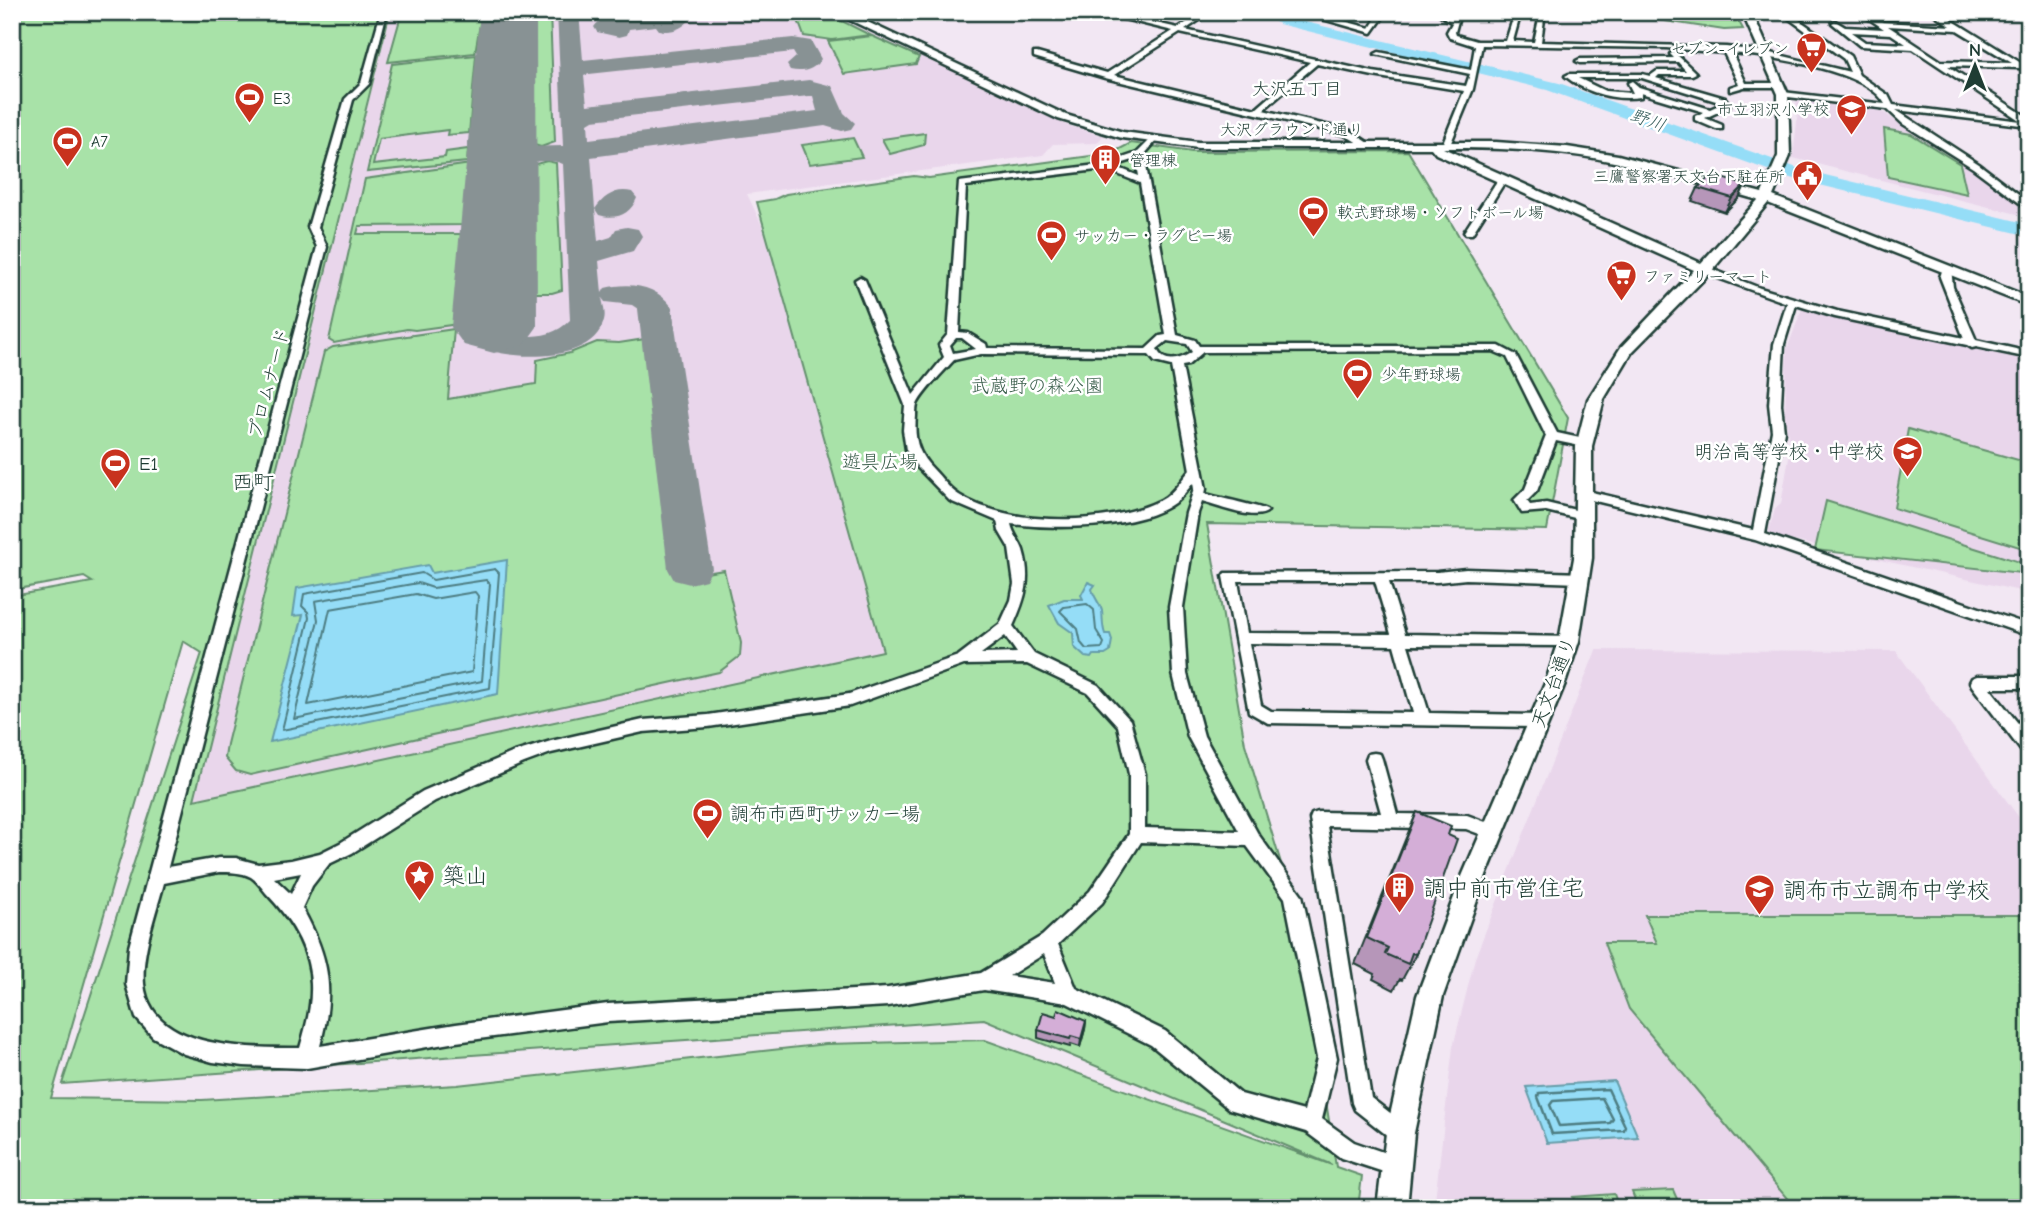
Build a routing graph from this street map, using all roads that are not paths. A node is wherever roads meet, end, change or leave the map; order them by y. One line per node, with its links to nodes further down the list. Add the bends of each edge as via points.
1 (384, 12): 107 (street, プロムナード, via 365,85 349,99 313,227 322,247)
2 (838, 12): 51 (street, 大沢グラウンド通り, via 1071,120)
3 (1098, 12): 18 (street)
4 (1208, 12): 18 (street)
5 (1301, 12): 6 (street, via 1372,31)
6 (1384, 12)
7 (1439, 12): 21 (street, via 1459,19 1453,36)
8 (1518, 12): 20 (street)
9 (1541, 12): 22 (street)
10 (1746, 12): 29 (street)
11 (1783, 12): 39 (street, via 1847,58)
12 (1862, 12): 15 (street)
13 (1934, 12): 16 (street)
14 (1835, 23): 17 (street)
15 (1883, 24): 16 (street); 19 (street)
16 (1957, 28): 34 (street)
17 (1844, 29): 19 (street); 25 (street, via 1863,44)
18 (1178, 30): 32 (street); 37 (street)
19 (1894, 32): 25 (street)
20 (1509, 42): 21 (street); 22 (street)
21 (1477, 43): 35 (street)
22 (1537, 44): 23 (street)
23 (1566, 46): 24 (street); 31 (street)
24 (1666, 46): 26 (street); 30 (street)
25 (1914, 47): 33 (street)
26 (1726, 49): 29 (street); 41 (street)
27 (1379, 54): 35 (street)
28 (1037, 55): 37 (street)
29 (1767, 55): 39 (street); 45 (street)
30 (1679, 60): 31 (street); 40 (street, via 1692,73 1657,73)
31 (1580, 61): 36 (street)
32 (1315, 62): 42 (street); 47 (street)
33 (1938, 63): 34 (street); 49 (street)
34 (2026, 68)
35 (1474, 73): 42 (street)
36 (1593, 75): 38 (street); 43 (street, via 1569,76 1619,98 1637,95)
37 (1108, 76): 47 (street)
38 (1628, 76): 40 (street); 43 (street)
39 (1856, 76): 46 (street, via 1885,97)
40 (1651, 78): 48 (street, via 1726,103)
41 (1743, 85): 44 (street); 45 (street)
42 (1469, 89): 53 (street)
43 (1636, 89): 48 (street)
44 (1733, 89)
45 (1781, 89): 46 (street); 58 (street, 天文台通り, via 1783,158)
46 (1891, 108): 49 (street); 59 (street)
47 (1258, 111): 52 (street, via 1348,133)
48 (1711, 112): 50 (street, via 1698,118)
49 (2029, 123)
50 (1719, 128)
51 (1153, 140): 52 (street, 大沢グラウンド通り, via 1198,145); 54 (street)
52 (1366, 145): 53 (street, 大沢グラウンド通り)
53 (1440, 145): 56 (street, via 1440,152); 58 (street, 大沢グラウンド通り, via 1516,146 1589,154)
54 (1140, 155): 55 (street); 57 (street)
55 (1106, 166): 57 (street); 66 (street, via 962,184)
56 (1502, 180): 60 (street); 61 (street)
57 (1143, 181): 67 (street)
58 (1766, 198): 61 (street, 天文台通り); 62 (street, 大沢グラウンド通り)
59 (2029, 207)
60 (1469, 232)
61 (1705, 270): 64 (street); 77 (street, 天文台通り, via 1615,364 1596,399)
62 (1947, 270): 65 (street, 大沢グラウンド通り); 68 (street, via 1948,287)
63 (860, 280): 75 (street)
64 (1792, 302): 68 (street); 86 (street, via 1779,344 1778,431)
65 (2029, 302)
66 (953, 335): 70 (street, via 964,335 982,346); 73 (street, via 944,345)
67 (1171, 337): 69 (street, via 1191,342); 71 (street, via 1157,340)
68 (1972, 345): 72 (street)
69 (1197, 349): 74 (street, via 1195,357); 76 (street, via 1495,348 1511,355)
70 (981, 351): 71 (street); 73 (street)
71 (1151, 352): 74 (street, via 1160,360)
72 (2029, 355)
73 (950, 356): 75 (street)
74 (1176, 363): 78 (street)
75 (911, 405): 85 (street, via 912,450 922,465 954,498)
76 (1552, 436): 77 (street); 84 (street, via 1531,491 1546,507)
77 (1584, 443): 79 (street, 天文台通り)
78 (1195, 472): 80 (street, via 1200,489); 81 (street)
79 (1583, 494): 84 (street, 天文台通り); 86 (street)
80 (1197, 496): 82 (street); 83 (street)
81 (1167, 502): 83 (street); 85 (street, via 1115,518 1073,522)
82 (1262, 511)
83 (1192, 513): 104 (street, via 1176,607 1180,674 1196,737)
84 (1583, 516): 88 (street, 天文台通り)
85 (1003, 519): 89 (street, via 1016,548 1021,584)
86 (1758, 536): 90 (street)
87 (1381, 577): 88 (street, via 1466,574); 91 (street, via 1230,576); 92 (street)
88 (1581, 579): 93 (street, 天文台通り)
89 (1006, 627): 94 (street); 95 (street)
90 (2029, 631)
91 (1243, 638): 92 (street); 97 (street, via 1254,708 1268,717)
92 (1400, 640): 93 (street); 97 (street)
93 (1569, 642): 98 (street, 天文台通り)
94 (1029, 658): 95 (street); 103 (street, via 1093,690 1125,724 1137,774)
95 (963, 660): 105 (street, via 850,700 643,726 551,747 429,796)
96 (2029, 682): 99 (street, via 1977,682)
97 (1423, 720): 98 (street)
98 (1540, 721): 102 (street, 天文台通り)
99 (2029, 749)
100 (1374, 759): 101 (street)
101 (1391, 821): 102 (street, via 1467,822); 114 (street, via 1318,820 1362,1103)
102 (1493, 832): 114 (street, 天文台通り, via 1430,996)
103 (1137, 835): 104 (street); 109 (street, via 1096,897)
104 (1252, 839): 113 (street, via 1293,895 1319,1018 1327,1058)
105 (324, 859): 106 (street); 108 (street, via 304,881)
106 (258, 872): 107 (street, via 219,865); 108 (street)
107 (158, 876): 112 (street, via 135,964 135,992 144,1015 166,1036 218,1054)
108 (293, 909): 112 (street, via 316,952 322,983)
109 (1048, 942): 110 (street); 111 (street)
110 (984, 981): 111 (street); 112 (street, via 888,998 608,1013)
111 (1069, 993): 113 (street, via 1158,1038 1236,1102)
112 (307, 1058)
113 (1311, 1123): 115 (street, via 1348,1151)
114 (1400, 1133): 115 (street, 天文台通り)
115 (1396, 1166): 116 (street, 天文台通り)
116 (1392, 1208)

